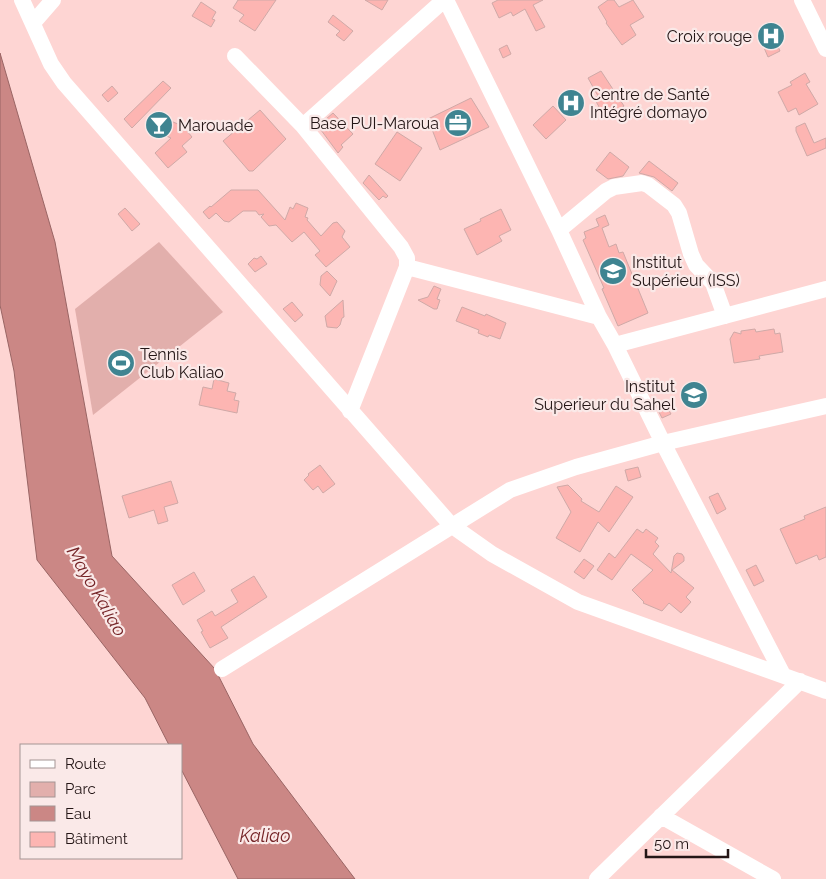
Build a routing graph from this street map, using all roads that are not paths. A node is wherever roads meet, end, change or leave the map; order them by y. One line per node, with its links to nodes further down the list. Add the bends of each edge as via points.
1 (22, 0): 5 (street)
2 (53, 0): 5 (street)
3 (445, 0): 8 (street); 9 (street)
4 (802, 0): 6 (street)
5 (33, 23): 16 (street, via 51,64 64,83)
6 (826, 49)
7 (235, 56): 8 (street)
8 (303, 126): 10 (street, via 401,247 407,258)
9 (559, 230): 12 (street); 13 (street, via 606,191 614,187 648,185 669,200 679,213 691,254 696,265 713,283)
10 (407, 267): 12 (street); 16 (street)
11 (826, 289): 13 (street)
12 (599, 316): 14 (street)
13 (725, 316): 14 (street)
14 (615, 344): 17 (street)
15 (826, 406): 17 (street)
16 (350, 411): 18 (street)
17 (663, 443): 18 (street, via 576,467 510,490); 20 (street)
18 (451, 525): 19 (street); 20 (street, via 492,554 578,602)
19 (222, 669)
20 (783, 675): 21 (street)
21 (800, 681): 22 (street); 23 (street)
22 (826, 692)
23 (661, 816): 24 (street); 25 (street)
24 (597, 879)
25 (773, 879)

